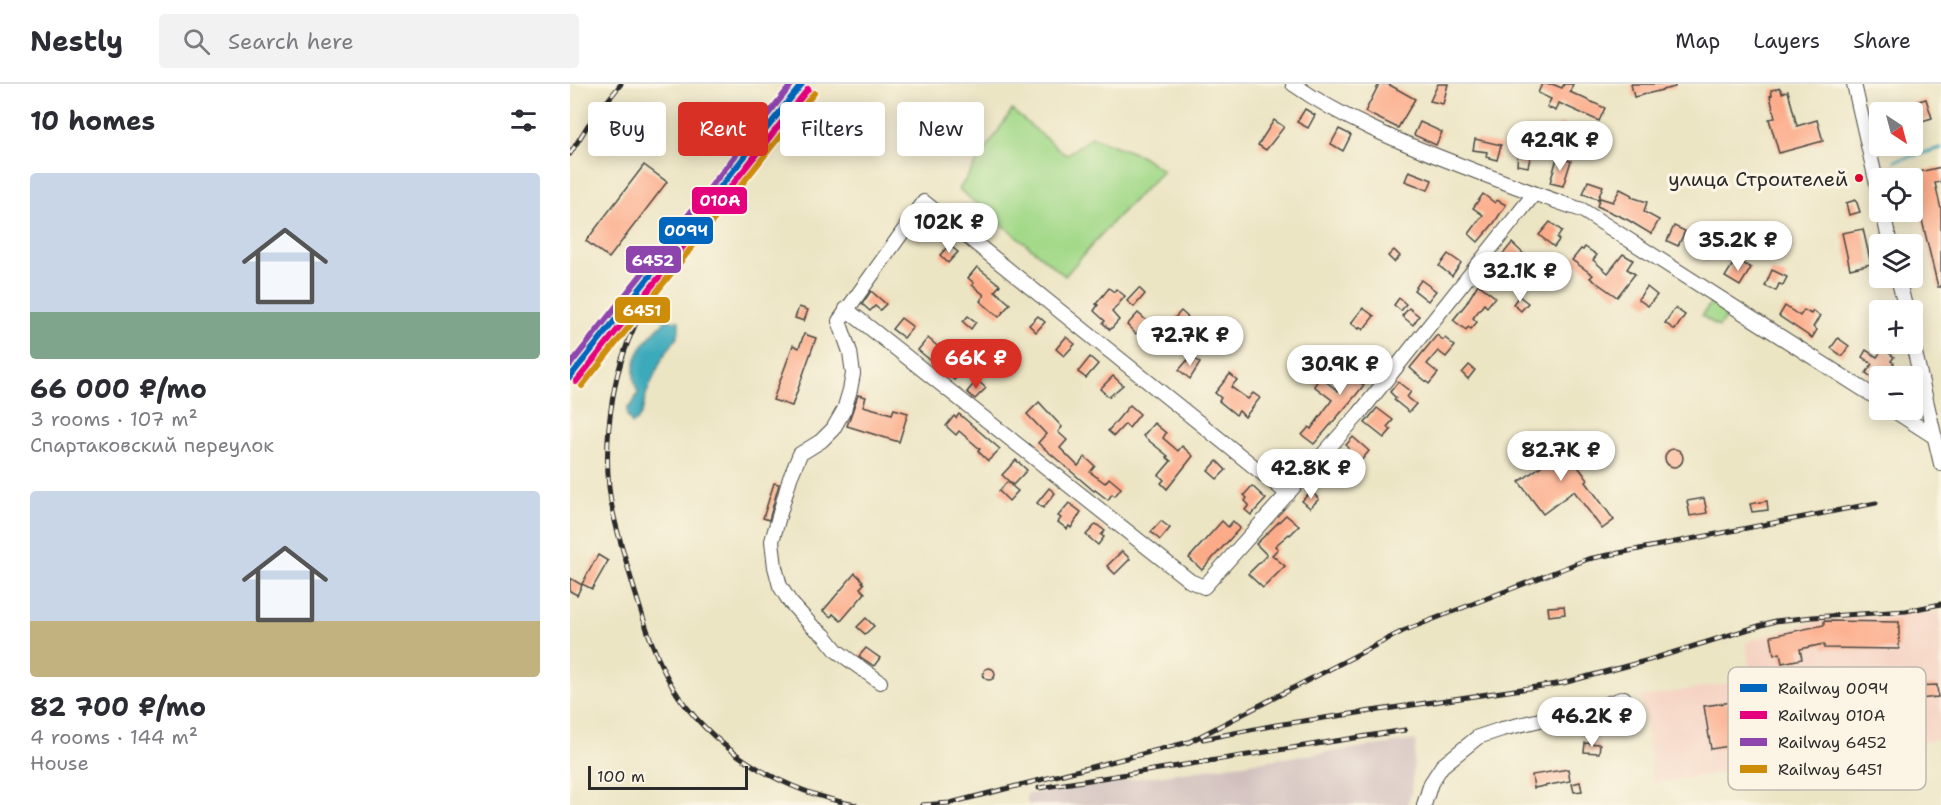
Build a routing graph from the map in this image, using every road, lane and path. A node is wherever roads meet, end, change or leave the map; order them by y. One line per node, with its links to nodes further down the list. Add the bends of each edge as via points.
1 (1293, 84): 4 (street, via 1352,119 1406,144)
2 (1858, 86): 3 (street)
3 (1874, 168)
4 (1534, 194): 7 (street, via 1582,210); 11 (street, via 1359,414)
5 (846, 309): 11 (street, via 1190,581 1204,587); 11 (street, via 924,202); 12 (street, via 839,321 853,374 844,410 821,441 800,454 772,541 780,586 790,602 837,651)
6 (1915, 354): 9 (street)
7 (1869, 393)
8 (1909, 420): 9 (street)
9 (1935, 437): 10 (street)
10 (1941, 464)
11 (1287, 494)
12 (880, 682)
13 (1624, 698): 14 (street, via 1562,719 1540,720 1478,737 1442,766)
14 (1424, 805)

